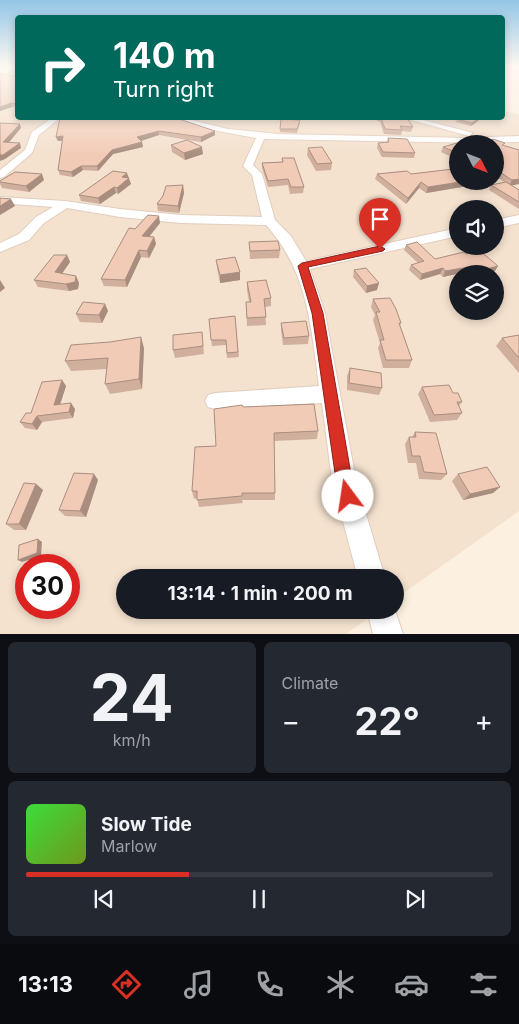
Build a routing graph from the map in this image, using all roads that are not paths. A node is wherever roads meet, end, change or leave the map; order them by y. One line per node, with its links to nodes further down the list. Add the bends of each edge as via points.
1 (53, 120): 11 (street, via 35,134 29,151)
2 (183, 120): 5 (street, via 219,131)
3 (416, 120): 4 (street)
4 (477, 135)
5 (262, 136): 6 (street); 15 (street, via 248,166 257,174)
6 (449, 139)
7 (519, 139): 8 (street)
8 (504, 140)
9 (504, 142): 10 (street)
10 (519, 147)
11 (1, 174)
12 (0, 200): 13 (street)
13 (65, 204): 15 (street, via 181,220); 18 (street, via 40,220 24,237)
14 (519, 219): 16 (street)
15 (269, 221): 19 (street, via 286,239)
16 (504, 222)
17 (449, 234): 19 (street)
18 (0, 248)
19 (302, 266): 20 (street, via 318,313)
20 (330, 394): 21 (street); 22 (street, via 344,480)
21 (215, 401)
22 (369, 569)
23 (384, 619): 24 (street)
24 (388, 634)

